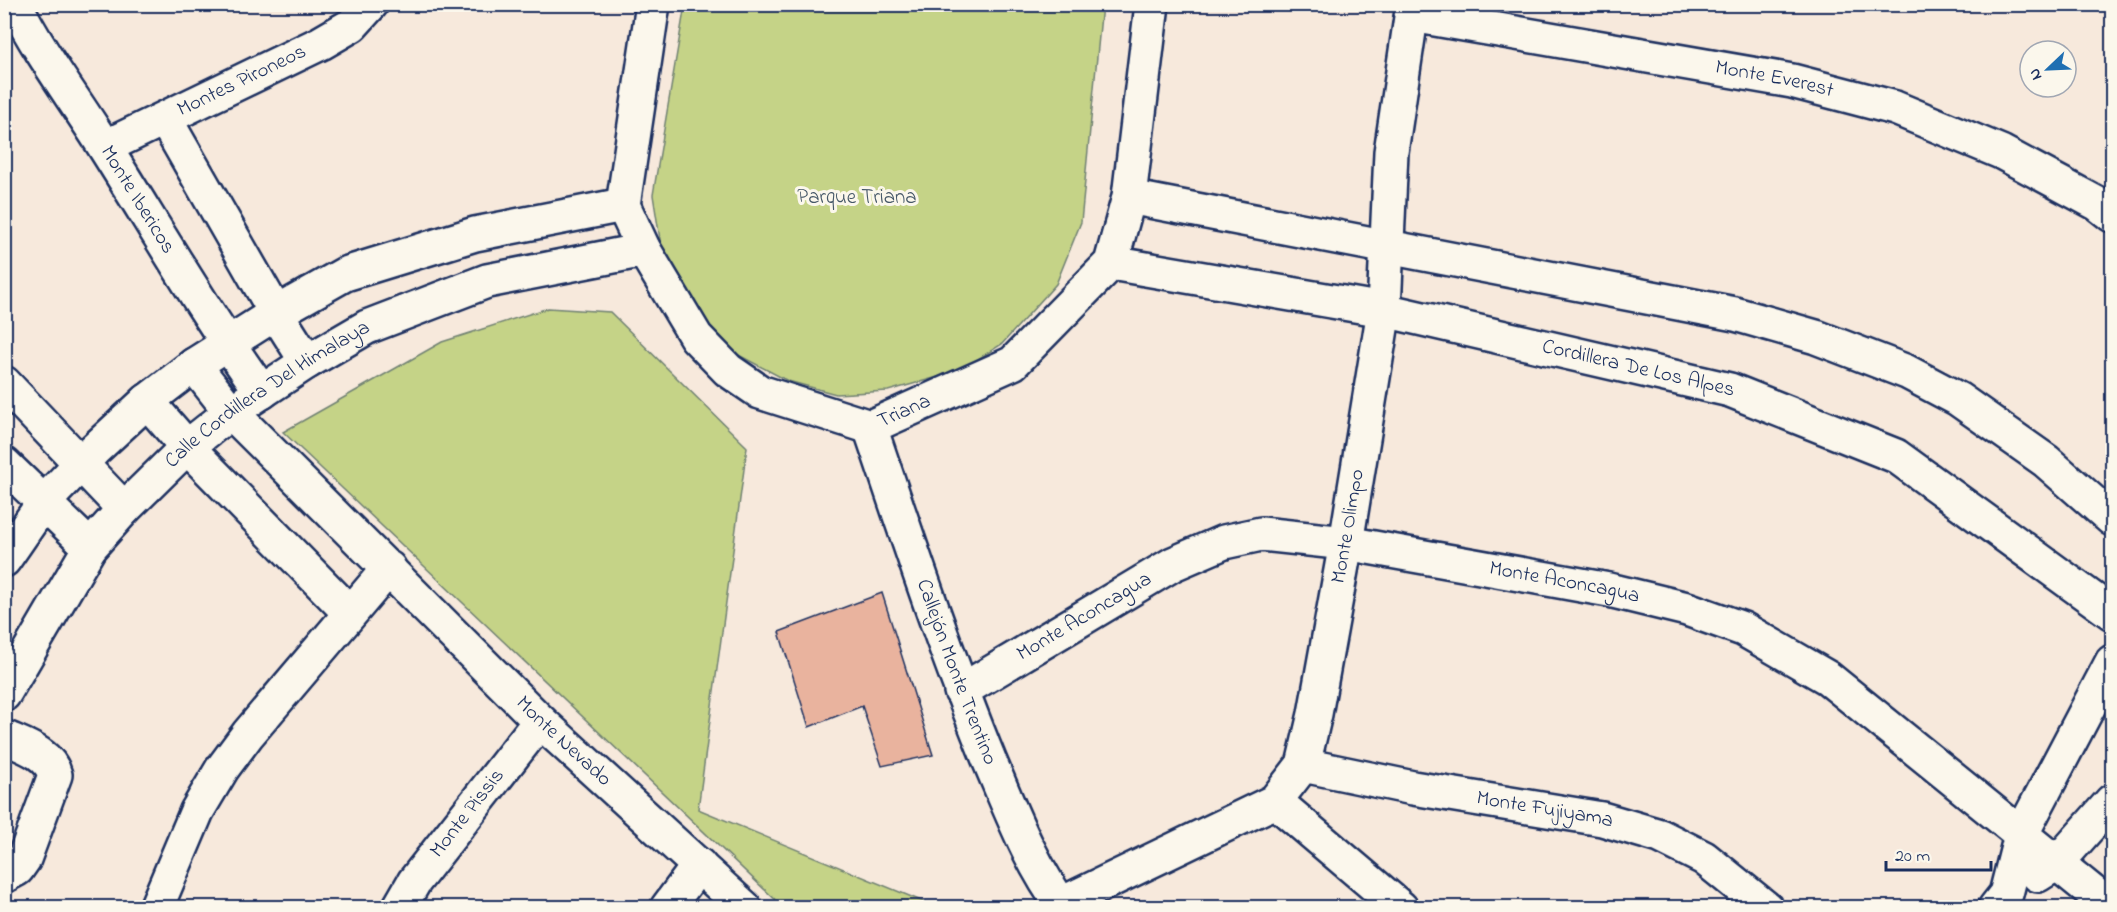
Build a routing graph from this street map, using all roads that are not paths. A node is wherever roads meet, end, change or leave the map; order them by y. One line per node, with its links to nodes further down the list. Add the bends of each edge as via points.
1 (15, 4): 7 (street, Monte Ibericos)
2 (371, 4): 6 (street, Montes Pironeos, via 352,25)
3 (652, 4): 9 (street)
4 (1152, 4): 8 (street, Triana)
5 (1413, 10): 10 (street, Monte Everest, via 1792,81 1895,108 2001,152); 11 (street, Monte Olimpo, via 1391,152)
6 (165, 119): 7 (street, Montes Pironeos); 15 (street)
7 (105, 147): 16 (street, Monte Ibericos)
8 (1129, 197): 11 (street); 13 (street, Triana)
9 (623, 205): 12 (street, Triana); 15 (street, via 475,234 345,274)
10 (2112, 215)
11 (1385, 246): 14 (street, Monte Olimpo); 29 (street, via 1735,314 1816,337 1907,372 1958,399 2046,461)
12 (644, 250): 17 (street, Calle Cordillera Del Himalaya, via 487,281 367,327); 23 (street, Triana, via 696,337 728,370 760,392)
13 (1111, 263): 14 (street, Cordillera De Los Alpes); 23 (street, Triana, via 1013,363)
14 (1383, 310): 30 (street, Monte Olimpo); 35 (street, Cordillera De Los Alpes, via 1730,390 1896,456)
15 (276, 313): 16 (street); 17 (street)
16 (227, 344): 18 (street); 20 (street, Monte Ibericos)
17 (308, 362): 20 (street, Calle Cordillera Del Himalaya)
18 (194, 366): 21 (street); 22 (street, Monte Nevado)
19 (4, 383): 25 (street)
20 (262, 392): 22 (street, Calle Cordillera Del Himalaya)
21 (147, 401): 24 (street); 25 (street)
22 (231, 412): 24 (street, Calle Cordillera Del Himalaya); 33 (street, Monte Nevado)
23 (870, 427): 37 (street, Callejón Monte Trentino)
24 (187, 447): 28 (street, Calle Cordillera Del Himalaya); 34 (street)
25 (81, 463): 27 (street); 28 (street)
26 (4, 464): 27 (street)
27 (44, 502): 31 (street); 32 (street)
28 (124, 509): 31 (street, Calle Cordillera Del Himalaya)
29 (2112, 519)
30 (1346, 543): 37 (street, Monte Aconcagua, via 1261,534 1224,542 1173,564); 41 (street, Monte Olimpo); 44 (street, Monte Aconcagua, via 1609,590 1687,609 1743,629 1828,678)
31 (90, 547): 38 (street, Calle Cordillera Del Himalaya)
32 (4, 560)
33 (389, 568): 34 (street); 39 (street, Monte Nevado)
34 (350, 613): 50 (street, via 222,769 197,811)
35 (2112, 613)
36 (2112, 662): 44 (street)
37 (961, 691): 49 (street, Callejón Monte Trentino, via 1030,852)
38 (4, 694)
39 (540, 721): 46 (street, Monte Nevado); 51 (street, Monte Pissis, via 414,882)
40 (4, 737): 47 (street, via 47,759 56,776 24,859 17,869)
41 (1303, 765): 42 (street, Monte Olimpo); 55 (street, Monte Fujiyama, via 1413,788 1602,819 1660,836 1704,858)
42 (1275, 801): 49 (street, Monte Olimpo); 54 (street)
43 (2112, 801): 45 (street)
44 (2021, 835): 45 (street, Monte Aconcagua); 48 (street)
45 (2057, 863): 48 (street); 56 (street, Monte Aconcagua)
46 (699, 865): 52 (street); 53 (street, Monte Nevado)
47 (4, 876)
48 (2001, 901)
49 (1063, 906)
50 (156, 908)
51 (399, 908)
52 (667, 908)
53 (745, 908)
54 (1401, 908)
55 (1766, 908)
56 (2112, 908)

